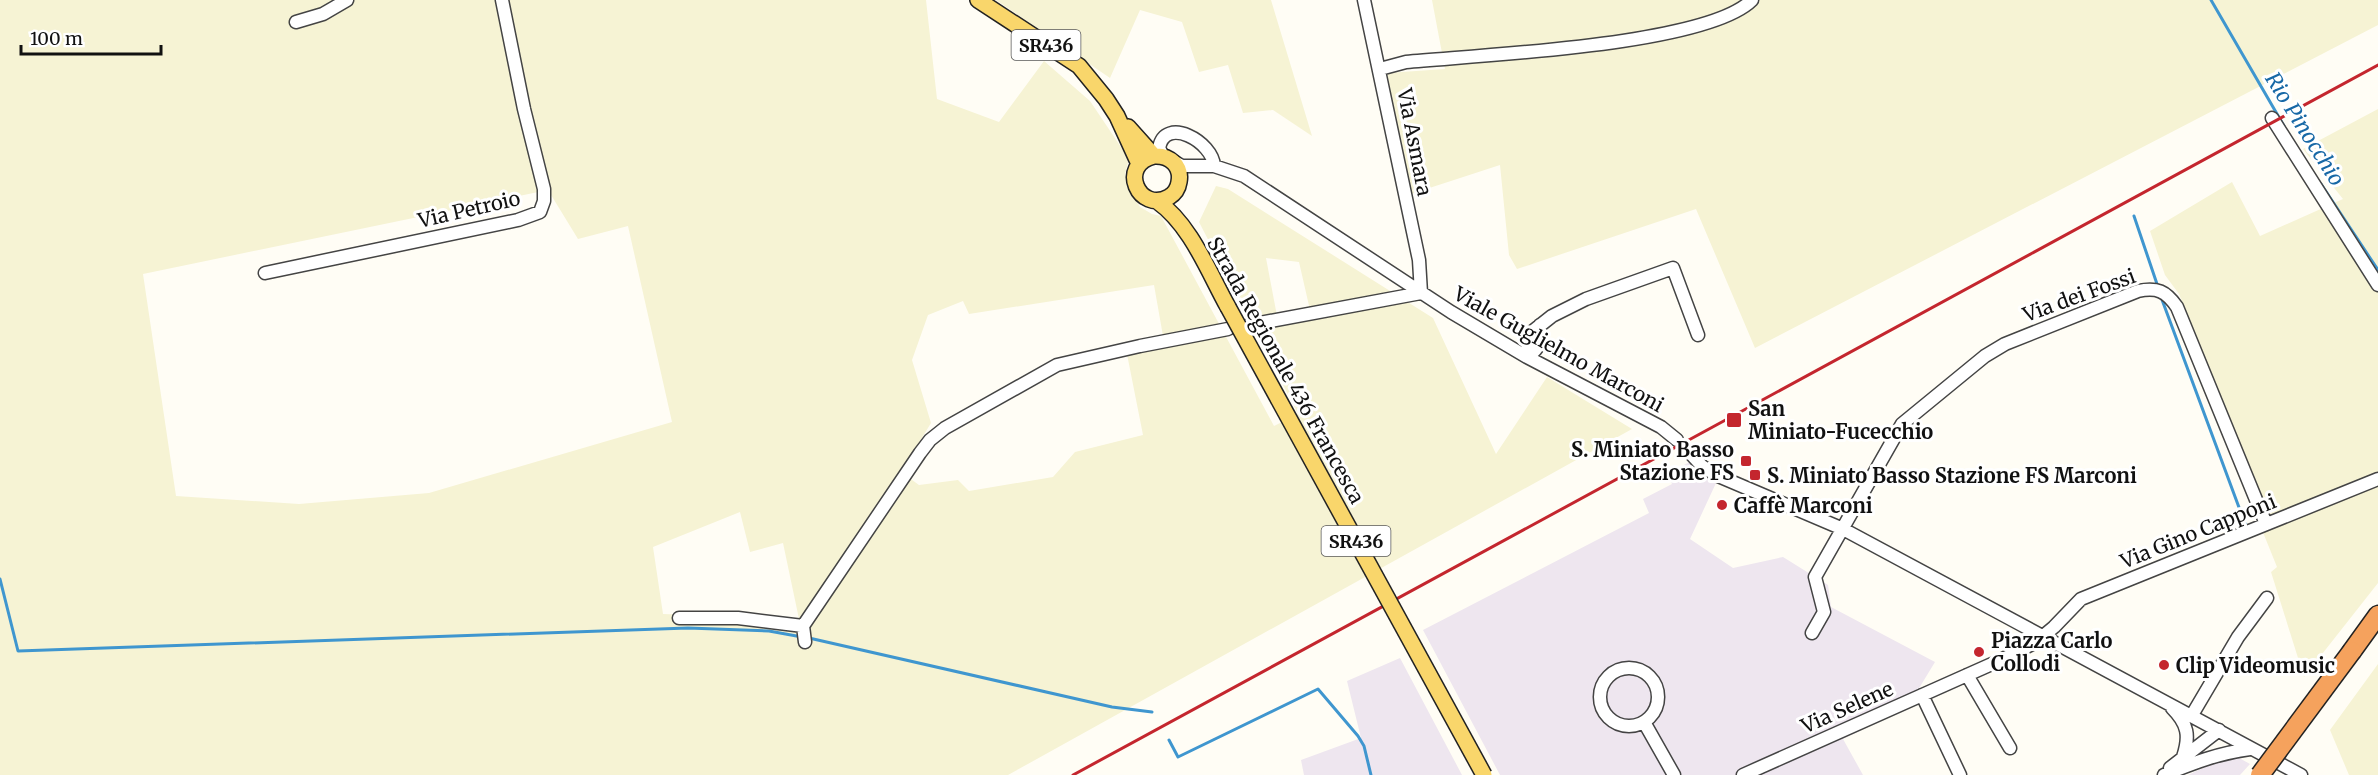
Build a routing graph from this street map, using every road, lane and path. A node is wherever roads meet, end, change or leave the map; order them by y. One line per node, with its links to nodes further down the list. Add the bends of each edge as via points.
1 (347, 0): 6 (street, via 323,14)
2 (502, 0): 16 (street, Via Petroio, via 544,189 540,212 518,220)
3 (978, 0): 8 (main road, Strada Regionale 436 Francesca / SR436, via 1078,66)
4 (1364, 0): 7 (street, Via Asmara)
5 (1752, 0): 7 (street, via 1744,8 1716,20 1651,36 1406,62)
6 (296, 22)
7 (1380, 69): 18 (street, Via Asmara, via 1419,260)
8 (1117, 116): 10 (main road, Strada Regionale 436 Francesca / SR436); 11 (main road, Strada Regionale 436 Francesca / SR436)
9 (2272, 118): 17 (street)
10 (1164, 158): 11 (main road, via 1146,158); 12 (street, Viale Guglielmo Marconi, via 1182,166); 12 (street, via 1159,148 1162,139 1179,132 1207,147 1214,161); 13 (main road, Strada Regionale 436 Francesca / SR436, via 1179,173)
11 (1139, 164): 14 (main road, Strada Regionale 436 Francesca / SR436, via 1137,188 1145,197)
12 (1211, 166): 13 (street, via 1187,176); 18 (street, Viale Guglielmo Marconi, via 1244,176)
13 (1177, 189): 14 (main road, via 1168,198); 15 (main road, Strada Regionale 436 Francesca / SR436)
14 (1157, 201): 15 (main road, Strada Regionale 436 Francesca / SR436, via 1173,214)
15 (1190, 238): 50 (main road, Strada Regionale 436 Francesca / SR436, bridge)
16 (265, 273)
17 (2378, 285)
18 (1421, 293): 19 (street); 25 (street, Viale Guglielmo Marconi)
19 (1249, 325)
20 (1540, 325): 22 (street); 23 (street, via 1586,299 1673,268); 24 (street)
21 (1227, 329): 35 (street, via 1057,365 937,433 920,453 804,633 738,618)
22 (1528, 335): 25 (street); 26 (street)
23 (1698, 335)
24 (1541, 342): 26 (street, via 1538,350); 27 (street, via 1546,358)
25 (1512, 348): 26 (street, Viale Guglielmo Marconi)
26 (1527, 357): 27 (street, Viale Guglielmo Marconi)
27 (1559, 374): 28 (street, Viale Guglielmo Marconi, via 1661,427)
28 (1677, 440)
29 (1690, 453): 32 (street, via 1716,475)
30 (2378, 479): 31 (street, Via Gino Capponi)
31 (2266, 524): 32 (street, Via dei Fossi, via 2177,307 2159,290 2139,291 1993,351 1902,424); 37 (street, Via Gino Capponi, via 2081,599)
32 (1843, 529): 36 (street, Via dei Fossi, via 1815,577 1824,612); 37 (street)
33 (2266, 598): 43 (street)
34 (2378, 615): 39 (highway)
35 (679, 618)
36 (1812, 633)
37 (2043, 636): 40 (street, Via Selene); 42 (street)
38 (2378, 636): 39 (highway)
39 (2358, 654): 55 (highway, bridge); 56 (highway)
40 (1967, 675): 41 (street, Via Selene); 46 (street)
41 (1922, 694): 52 (street, Via Selene); 53 (street)
42 (2162, 699): 43 (street); 48 (street, via 2187,728)
43 (2192, 715): 45 (street)
44 (1644, 722): 44 (street, via 1657,707 1657,687 1652,678 1635,668 1615,671 1607,677 1600,694 1603,712 1626,727); 51 (street)
45 (2219, 730): 47 (street); 48 (street); 49 (street, via 2215,750)
46 (2010, 748)
47 (2250, 749): 49 (street); 57 (street)
48 (2183, 757): 54 (street)
49 (2203, 759): 54 (street)
50 (1484, 775)
51 (1674, 775)
52 (1743, 775)
53 (1960, 775)
54 (2163, 775)
55 (2260, 775)
56 (2275, 775)
57 (2301, 775)

